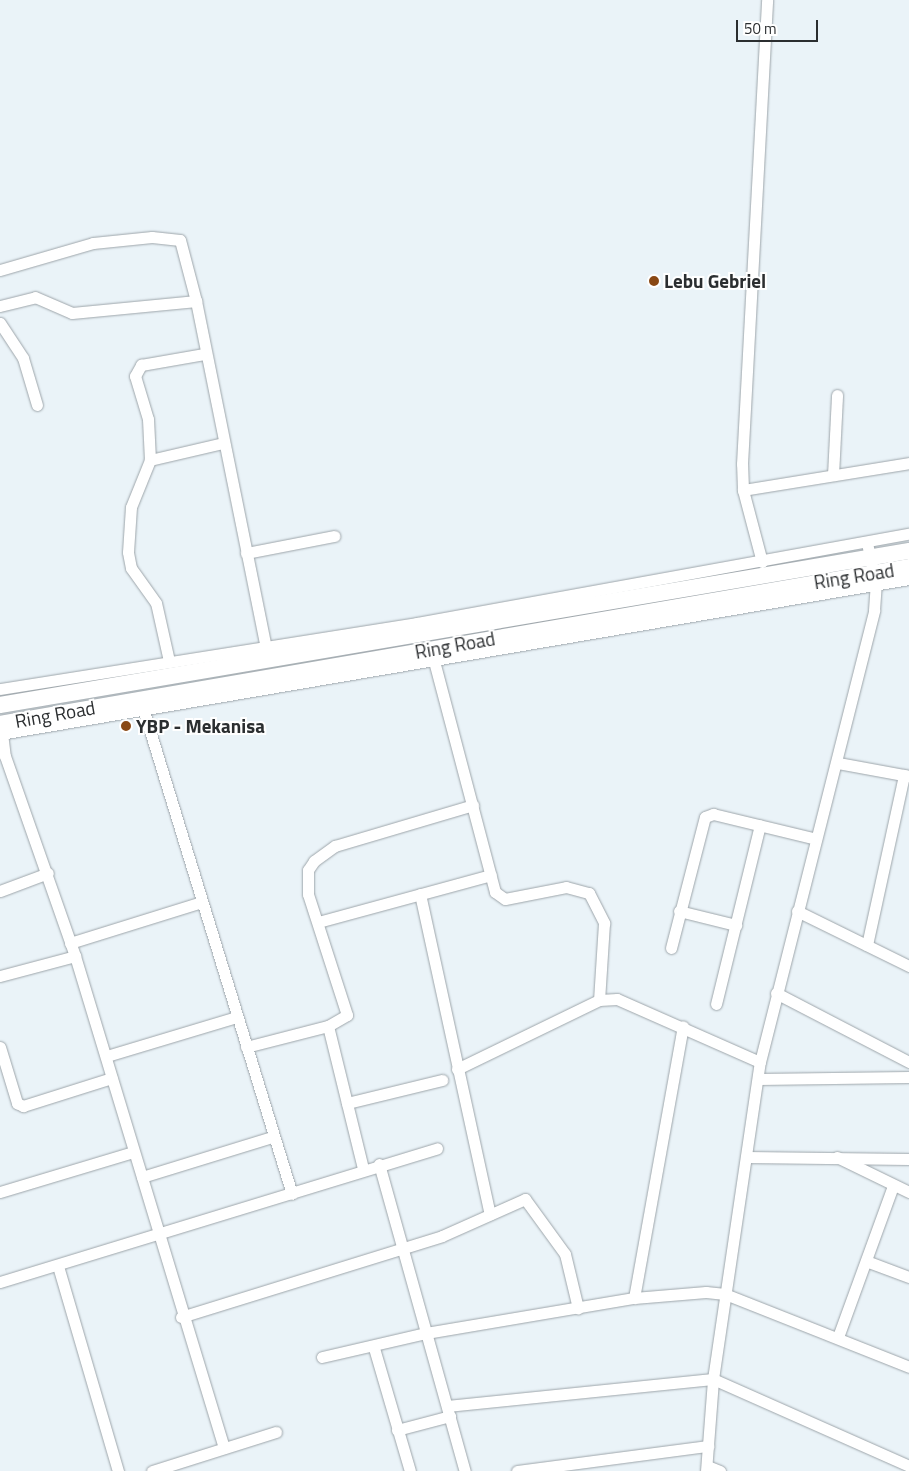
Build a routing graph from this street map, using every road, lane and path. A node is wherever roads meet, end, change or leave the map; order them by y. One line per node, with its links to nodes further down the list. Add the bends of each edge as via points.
1 (767, 0): 13 (street)
2 (0, 270): 3 (street, via 93,243 168,238 180,240)
3 (196, 301): 4 (street, via 72,313 35,297); 6 (street)
4 (0, 306)
5 (0, 323): 8 (street, via 23,358)
6 (204, 354): 9 (street); 10 (street, via 136,370 148,419)
7 (837, 395): 12 (street)
8 (37, 405)
9 (223, 442): 10 (street); 17 (street)
10 (150, 460): 23 (street, via 131,507 128,552 131,568 156,603)
11 (909, 463): 12 (street)
12 (832, 475): 13 (street)
13 (743, 490): 18 (street)
14 (909, 534): 19 (street)
15 (334, 536): 17 (street)
16 (909, 551): 19 (highway, Ring Road)
17 (246, 553): 22 (street)
18 (762, 562): 19 (street); 22 (street)
19 (872, 564): 20 (highway, Ring Road); 21 (street); 24 (street); 26 (highway, Ring Road); 28 (highway, Ring Road); 29 (street)
20 (909, 567)
21 (909, 579)
22 (266, 649): 23 (street)
23 (169, 661): 25 (street)
24 (434, 661): 27 (street); 31 (street)
25 (0, 688)
26 (0, 705)
27 (143, 708): 28 (street); 38 (street)
28 (1, 730): 34 (street, via 5,756)
29 (838, 763): 30 (street); 33 (street)
30 (906, 776): 44 (street)
31 (473, 804): 35 (street); 41 (street, via 323,852 308,870 306,882)
32 (760, 826): 33 (street); 39 (street, via 713,814 705,817); 42 (street)
33 (816, 839): 40 (street)
34 (48, 873): 36 (street); 43 (street)
35 (491, 875): 37 (street); 50 (street, via 499,898 566,887 581,889 595,900 604,923)
36 (0, 891)
37 (420, 894): 41 (street); 60 (street)
38 (202, 902): 43 (street); 52 (street)
39 (680, 911): 42 (street); 45 (street)
40 (797, 911): 44 (street); 49 (street)
41 (318, 922): 53 (street, via 347,1008 344,1020)
42 (736, 925): 51 (street)
43 (70, 943): 46 (street)
44 (867, 945): 47 (street)
45 (671, 948)
46 (75, 956): 48 (street); 57 (street)
47 (909, 966)
48 (0, 976)
49 (776, 993): 58 (street); 59 (street)
50 (599, 1000): 54 (street, via 628,1002); 60 (street)
51 (716, 1004)
52 (236, 1017): 55 (street); 57 (street)
53 (328, 1026): 55 (street); 65 (street)
54 (683, 1026): 58 (street); 87 (street)
55 (246, 1047): 66 (street)
56 (0, 1050): 62 (street, via 16,1103 22,1106)
57 (107, 1056): 62 (street)
58 (760, 1062): 63 (street)
59 (909, 1062)
60 (457, 1069): 79 (street)
61 (909, 1077): 63 (street)
62 (112, 1078): 68 (street)
63 (758, 1079): 70 (street)
64 (442, 1080): 65 (street)
65 (348, 1103): 73 (street)
66 (272, 1137): 74 (street); 78 (street)
67 (437, 1148): 72 (street)
68 (133, 1152): 74 (street); 76 (street)
69 (835, 1156): 70 (street); 71 (street); 75 (street)
70 (746, 1157): 86 (street)
71 (909, 1159)
72 (379, 1164): 73 (street); 81 (street)
73 (363, 1169): 78 (street)
74 (142, 1177): 80 (street)
75 (893, 1186): 77 (street); 82 (street)
76 (0, 1192)
77 (909, 1192)
78 (292, 1194): 80 (street)
79 (490, 1214): 81 (street, via 442,1236); 88 (street, via 519,1201 529,1201 565,1254)
80 (156, 1234): 83 (street); 89 (street)
81 (402, 1248): 89 (street); 90 (street)
82 (866, 1262): 84 (street); 91 (street)
83 (58, 1266): 85 (street); 103 (street)
84 (909, 1277)
85 (0, 1282)
86 (725, 1294): 87 (street, via 690,1292); 91 (street); 95 (street)
87 (634, 1298): 88 (street)
88 (578, 1308): 90 (street)
89 (182, 1317): 100 (street)
90 (426, 1334): 92 (street); 96 (street)
91 (838, 1337): 94 (street)
92 (374, 1348): 93 (street); 97 (street)
93 (322, 1357)
94 (909, 1367)
95 (713, 1379): 96 (street); 99 (street); 101 (street)
96 (448, 1411): 97 (street); 106 (street)
97 (397, 1430): 105 (street)
98 (276, 1432): 100 (street)
99 (708, 1446): 102 (street); 107 (street)
100 (224, 1448): 104 (street)
101 (909, 1466)
102 (706, 1469): 108 (street)
103 (118, 1471)
104 (152, 1471)
105 (410, 1471)
106 (465, 1471)
107 (517, 1471)
108 (720, 1471)

